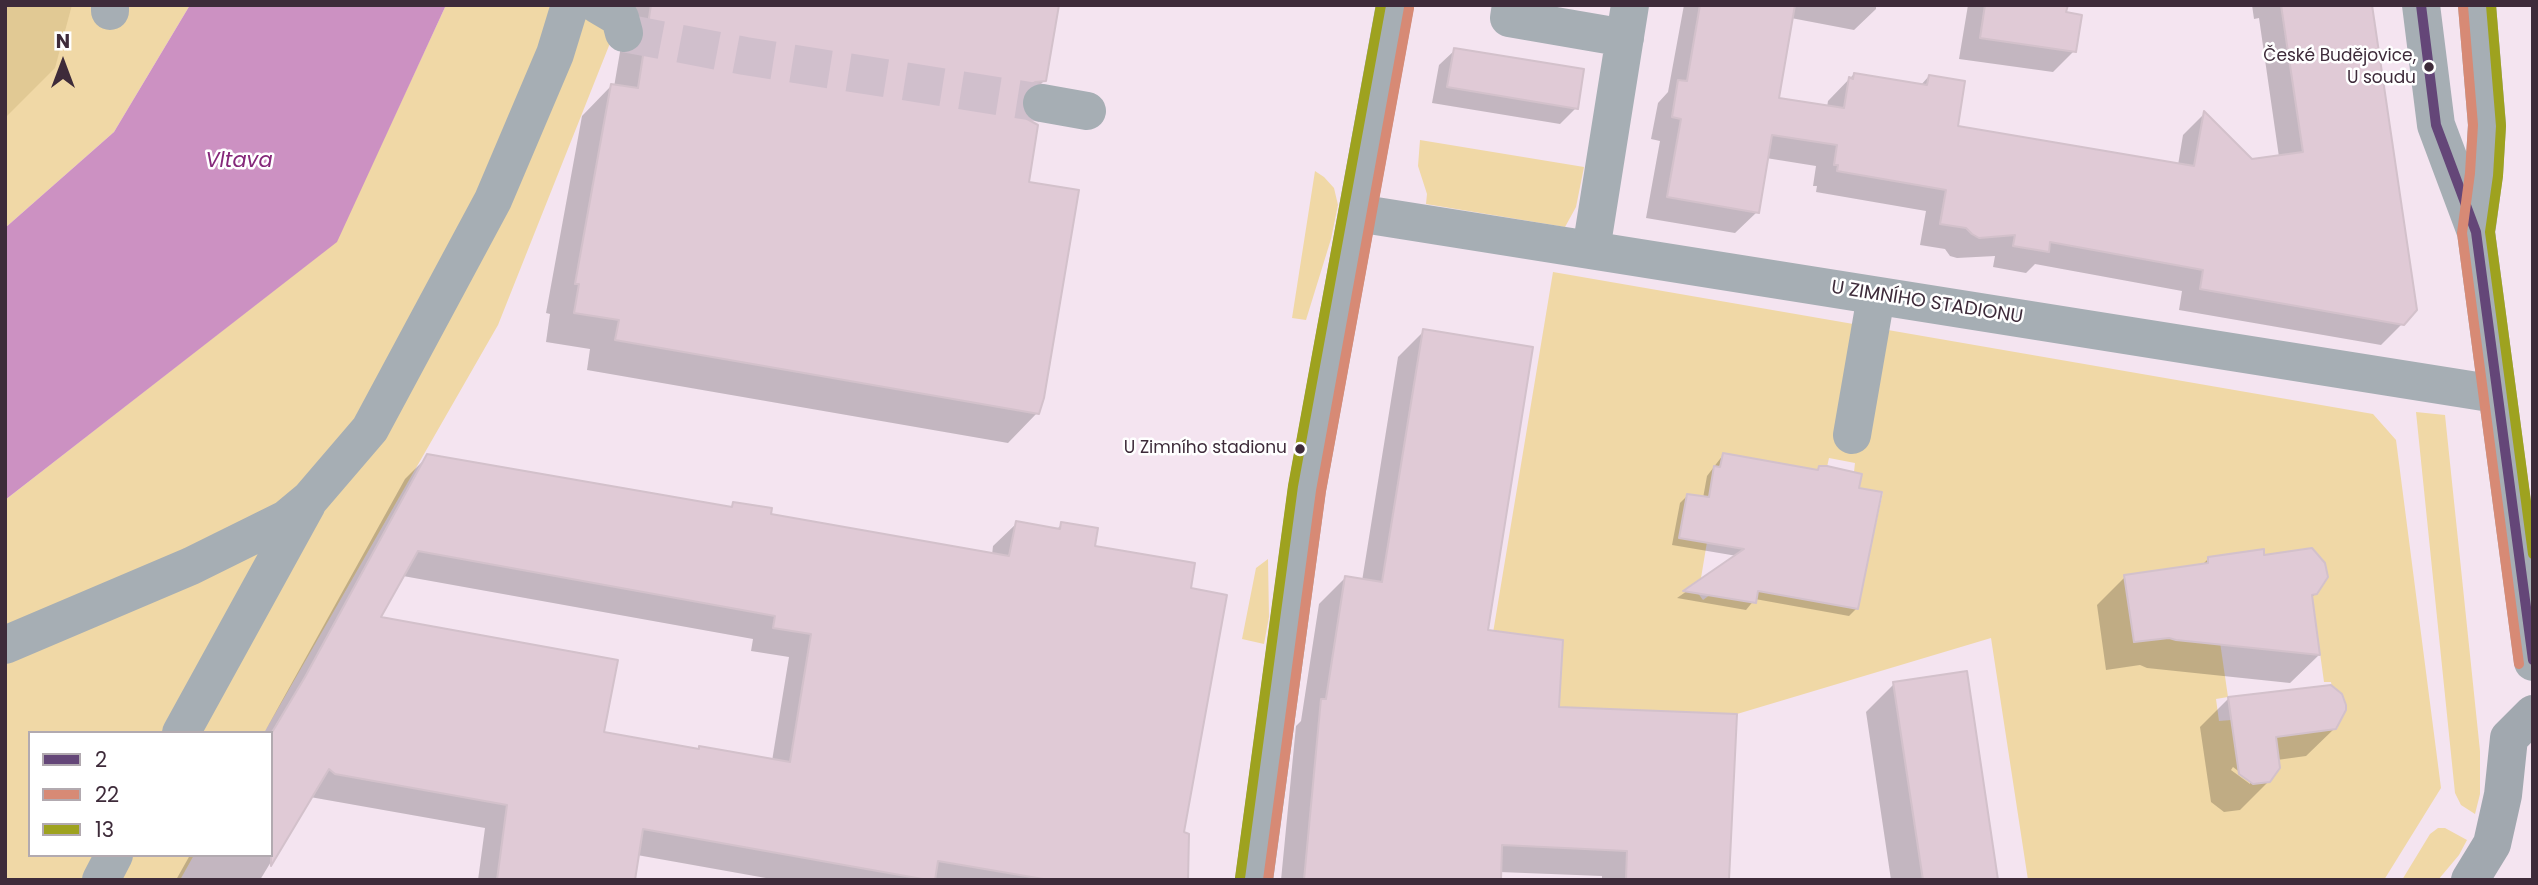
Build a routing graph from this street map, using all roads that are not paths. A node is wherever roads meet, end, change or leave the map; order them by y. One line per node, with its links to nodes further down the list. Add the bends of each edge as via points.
1 (570, 5): 17 (street, via 555,54 493,200 370,429)
2 (598, 5): 8 (street, via 620,18)
3 (1395, 5): 11 (street)
4 (1511, 5): 7 (street, via 1509,18)
5 (2421, 5): 12 (street, via 2436,125)
6 (2477, 5): 12 (street, via 2487,125)
7 (1627, 22): 13 (street)
8 (624, 33)
9 (1042, 103): 10 (street)
10 (1087, 111)
11 (1357, 213): 13 (street, U ZIMNÍHO STADIONU); 24 (street, via 1307,489)
12 (2476, 232): 15 (street)
13 (1591, 250): 14 (street, U ZIMNÍHO STADIONU)
14 (1876, 296): 15 (street, U ZIMNÍHO STADIONU); 16 (street)
15 (2497, 394): 19 (street)
16 (1852, 435)
17 (310, 499): 18 (street, via 286,519 191,566); 21 (street)
18 (5, 645)
19 (2533, 662)
20 (2533, 714): 25 (main road, via 2510,738 2492,844)
21 (182, 731)
22 (113, 857): 23 (street)
23 (101, 880)
24 (1254, 880)
25 (2470, 880)

